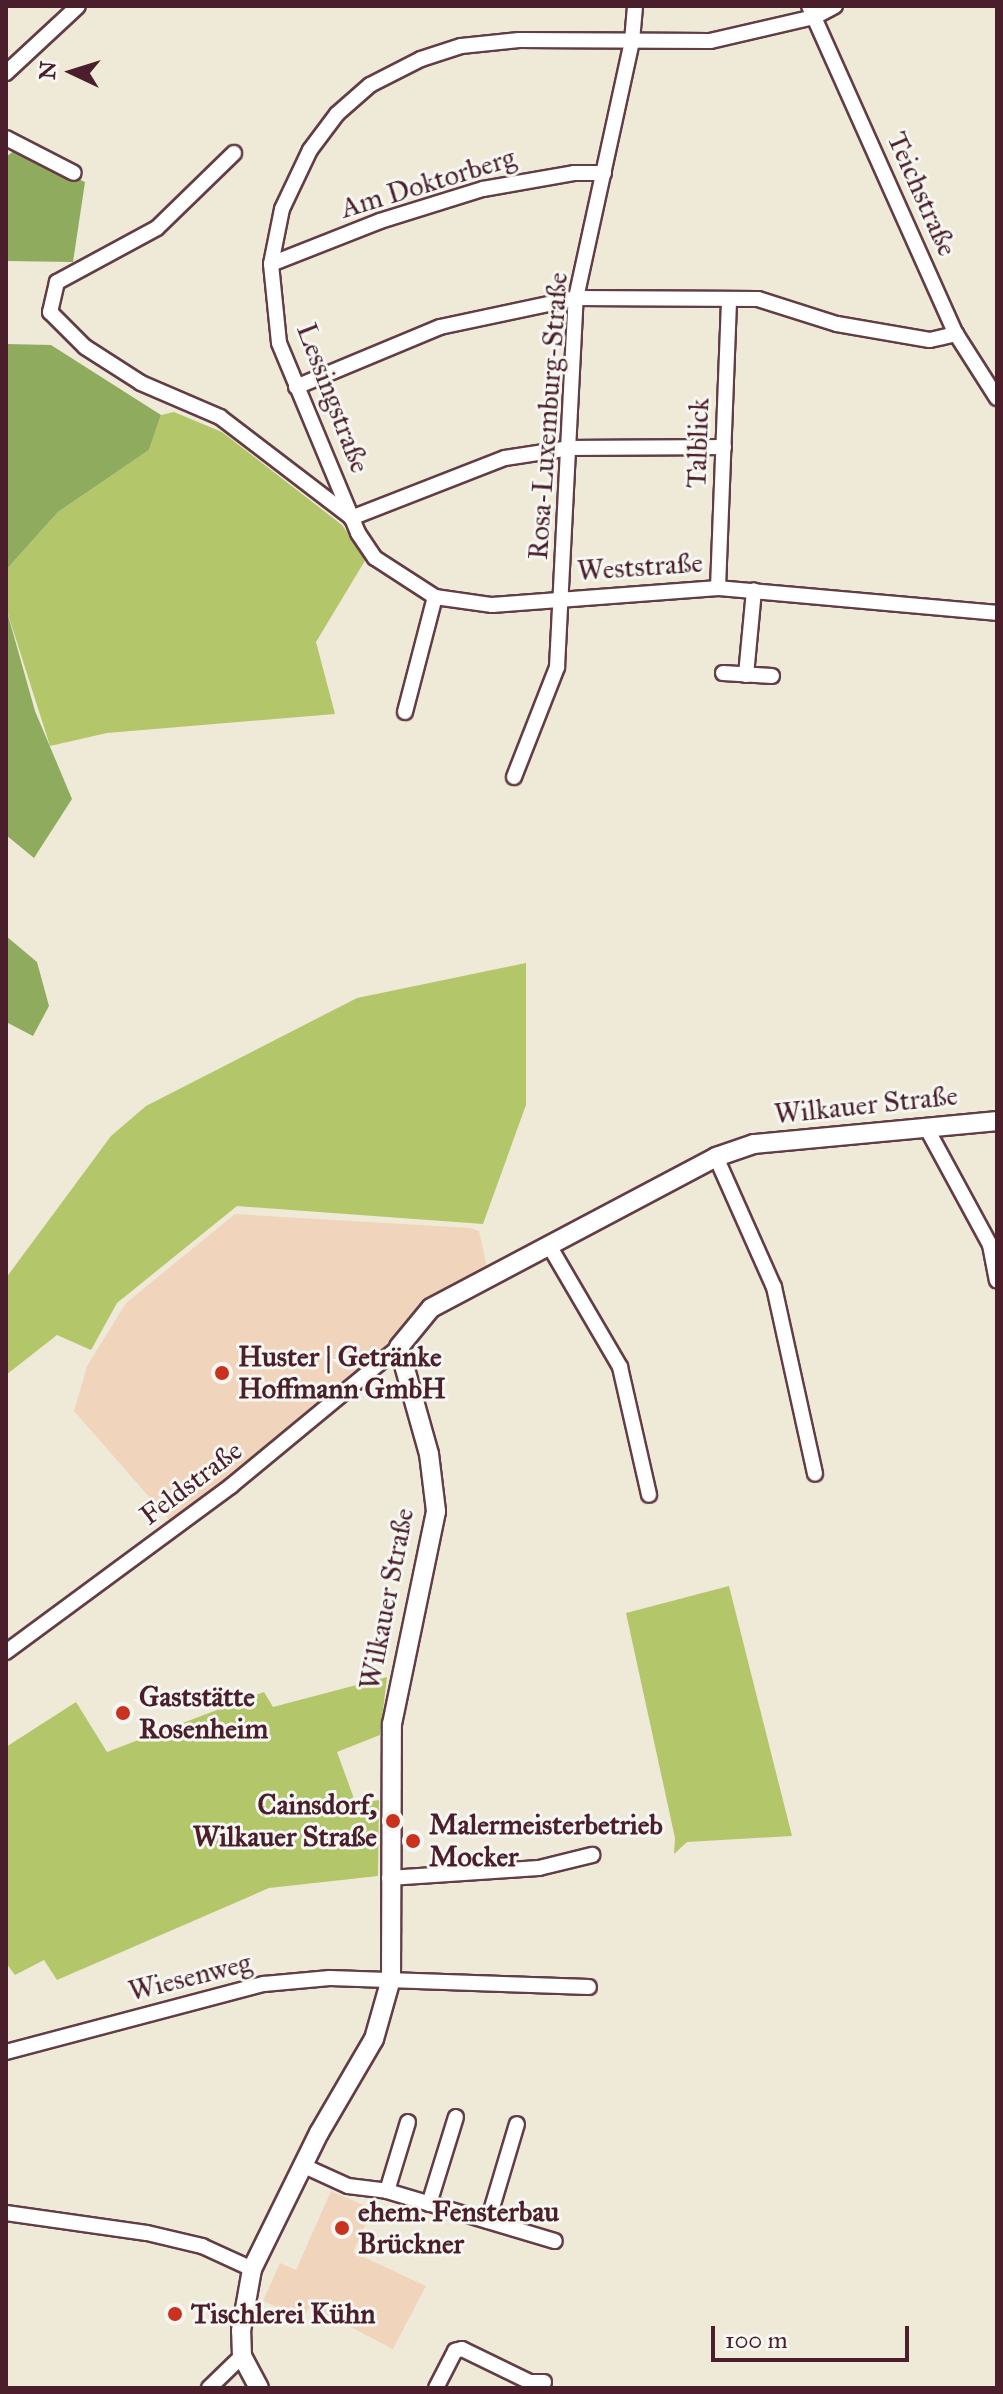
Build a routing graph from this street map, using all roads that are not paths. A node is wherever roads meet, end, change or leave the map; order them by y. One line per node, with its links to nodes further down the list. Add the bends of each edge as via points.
1 (78, 6): 6 (street)
2 (635, 6): 5 (street, Rosa-Luxemburg-Straße)
3 (835, 6): 4 (street, Lessingstraße)
4 (811, 11): 5 (street, Lessingstraße, via 710,41); 14 (street, Teichstraße)
5 (632, 41): 10 (street, Rosa-Luxemburg-Straße); 11 (street, Lessingstraße, via 519,40 461,46 370,85 337,114 292,181)
6 (6, 73)
7 (6, 138): 9 (street)
8 (234, 153): 19 (street, via 157,228 57,282 50,312 85,347 141,383 220,417)
9 (74, 173)
10 (604, 173): 11 (street, Am Doktorberg, via 561,174 483,189 380,221); 12 (street, Rosa-Luxemburg-Straße)
11 (271, 264): 15 (street, Lessingstraße, via 279,343)
12 (576, 298): 13 (street); 15 (street, via 440,327); 18 (street, Rosa-Luxemburg-Straße)
13 (729, 299): 14 (street, via 758,299 837,324 930,340); 17 (street, Talblick)
14 (956, 334): 16 (street, Teichstraße)
15 (296, 387): 19 (street, Lessingstraße)
16 (997, 398)
17 (724, 447): 18 (street); 20 (street, Talblick)
18 (570, 448): 19 (street, via 476,465); 23 (street, Rosa-Luxemburg-Straße)
19 (351, 518): 22 (street, Weststraße, via 375,558)
20 (718, 588): 21 (street, Weststraße); 23 (street, Weststraße)
21 (754, 590): 24 (street, Weststraße); 26 (street)
22 (435, 597): 23 (street, Weststraße, via 467,605); 28 (street)
23 (563, 599): 29 (street, Rosa-Luxemburg-Straße, via 557,667)
24 (997, 613)
25 (723, 673): 26 (street)
26 (746, 675): 27 (street)
27 (772, 676)
28 (405, 712)
29 (514, 777)
30 (997, 1121): 31 (street, Wilkauer Straße)
31 (926, 1127): 32 (street, Wilkauer Straße, via 754,1144); 34 (street, via 990,1245)
32 (716, 1157): 33 (street, Wilkauer Straße); 36 (street, via 774,1287)
33 (550, 1247): 35 (street, Wilkauer Straße, via 431,1308); 37 (street, via 620,1367)
34 (997, 1280)
35 (399, 1347): 38 (street, Feldstraße, via 242,1478); 40 (street, Wilkauer Straße, via 429,1454 436,1511 392,1724)
36 (815, 1474)
37 (649, 1495)
38 (6, 1652)
39 (592, 1855): 40 (street, via 539,1868)
40 (389, 1878): 41 (street, Wilkauer Straße)
41 (391, 1979): 42 (street, Wiesenweg); 43 (street, Wiesenweg, via 264,1984); 47 (street, Wilkauer Straße, via 374,2039)
42 (589, 1987)
43 (10, 2049)
44 (456, 2117): 49 (street)
45 (408, 2122): 48 (street)
46 (517, 2124): 51 (street)
47 (304, 2166): 48 (street, via 348,2186); 53 (street, Wilkauer Straße)
48 (387, 2191): 49 (street)
49 (429, 2204): 51 (street)
50 (6, 2213): 53 (street, via 147,2233 202,2246)
51 (488, 2221): 52 (street)
52 (555, 2241)
53 (252, 2269): 54 (street, Wilkauer Straße, via 241,2322)
54 (242, 2356): 56 (street); 57 (street)
55 (544, 2382): 58 (street, via 530,2382 462,2349 455,2351)
56 (209, 2388)
57 (259, 2388)
58 (436, 2388)

